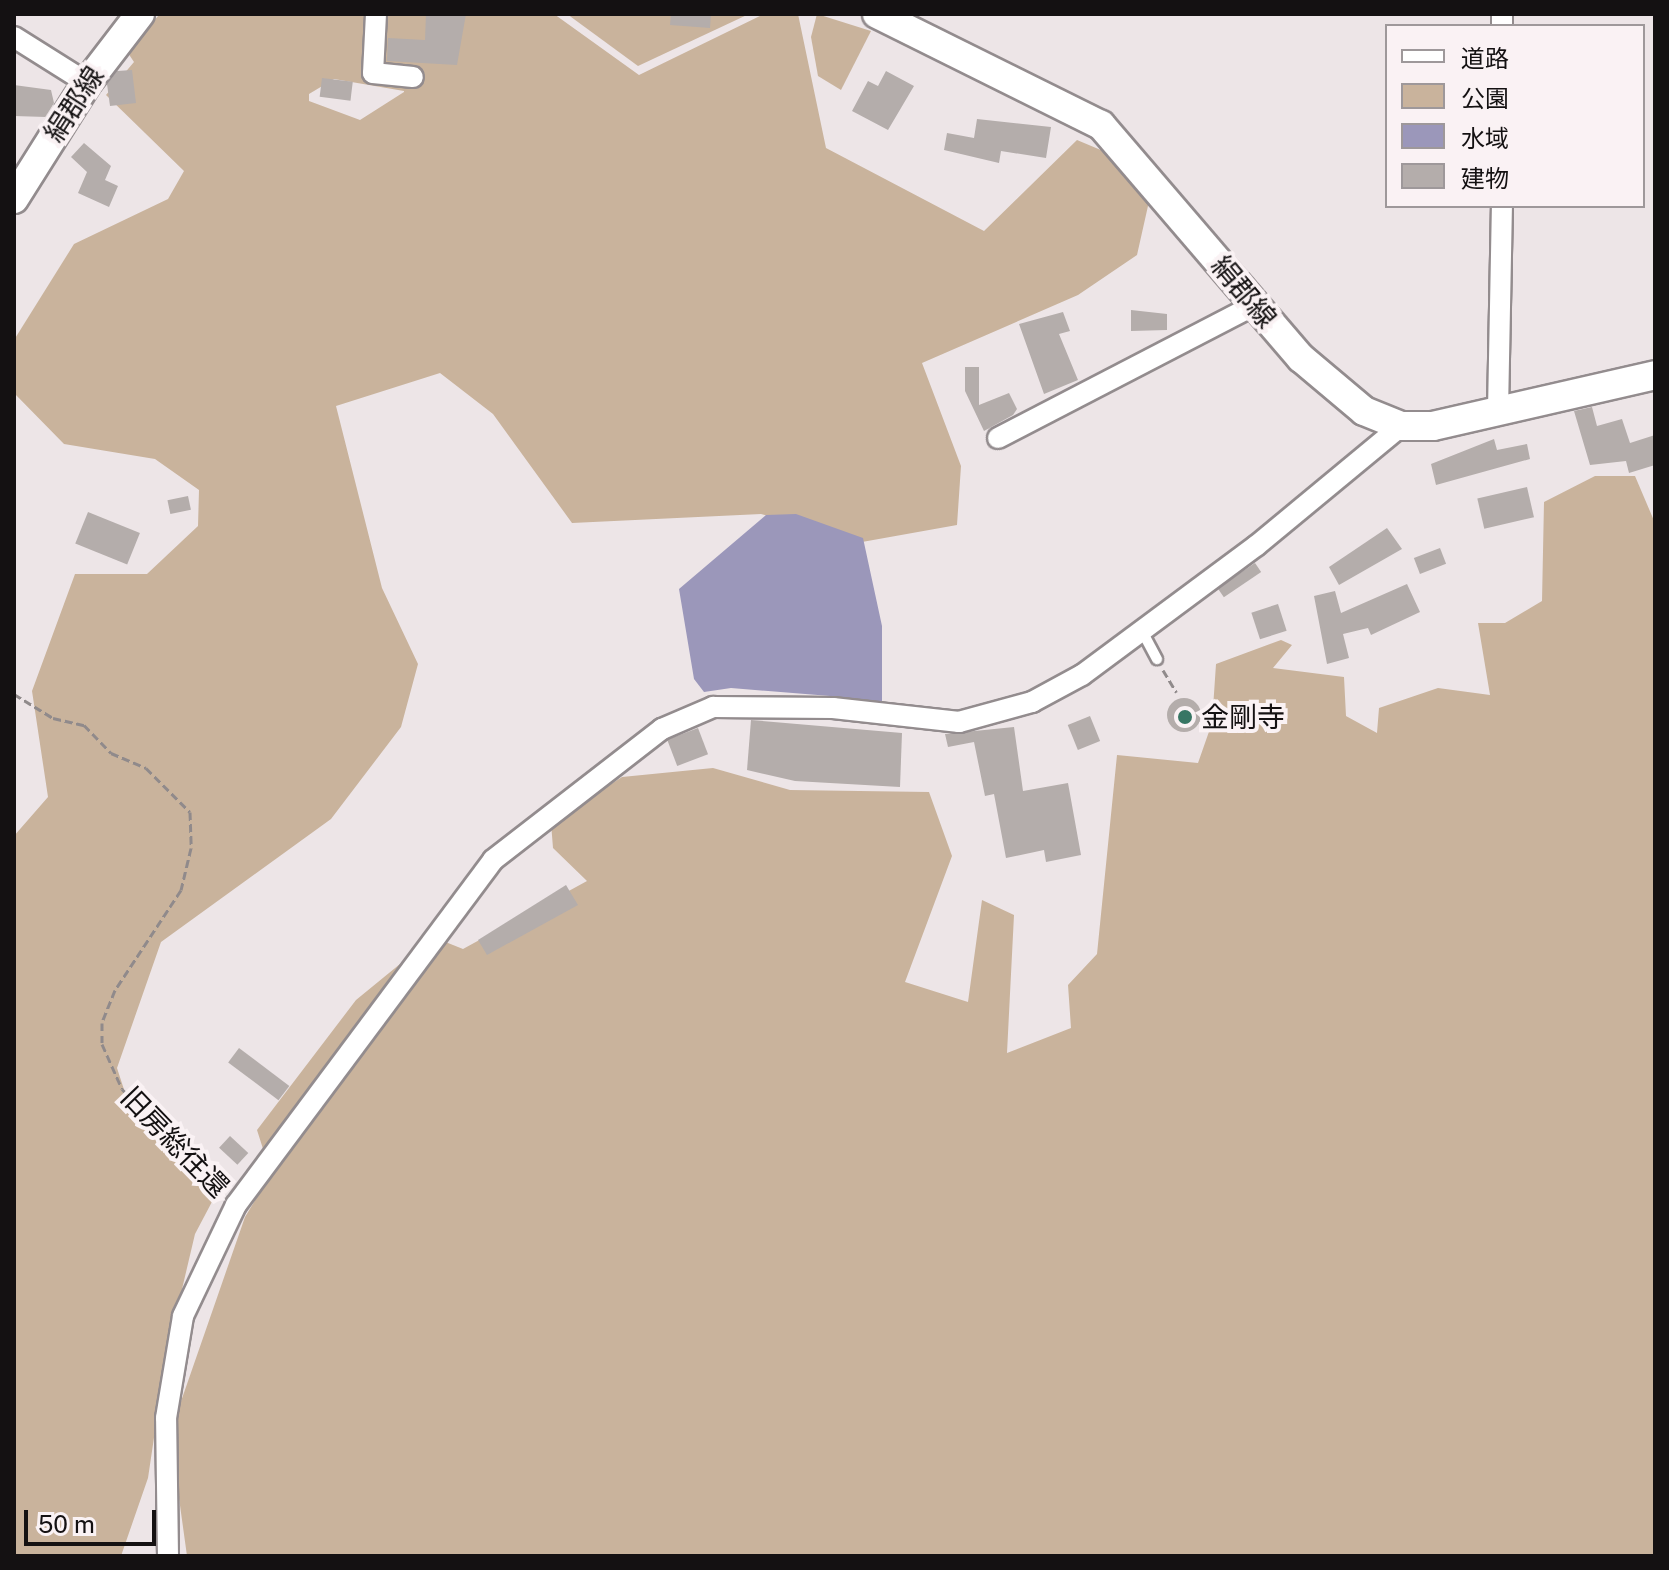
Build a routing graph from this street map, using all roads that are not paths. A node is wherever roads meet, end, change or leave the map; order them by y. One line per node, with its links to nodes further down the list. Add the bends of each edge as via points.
1 (140, 14): 7 (main road, 絹郡線)
2 (376, 14): 6 (street, via 373,73)
3 (877, 14): 4 (main road, 絹郡線)
4 (929, 24): 10 (main road, 絹郡線, via 1101,125)
5 (14, 37): 7 (street)
6 (413, 77)
7 (87, 83): 8 (main road, 絹郡線)
8 (14, 199)
9 (1502, 208): 12 (street)
10 (1255, 305): 13 (main road, 絹郡線, via 1333,389); 14 (street)
11 (1655, 375): 12 (main road)
12 (1498, 411): 13 (main road, via 1433,426)
13 (1401, 426): 15 (street, via 1285,525)
14 (998, 438)
15 (1142, 631): 16 (lane); 17 (street, 旧房総往還, via 1082,675 982,720 713,707 662,729 493,860 236,1205 183,1316 166,1418)
16 (1157, 659)
17 (168, 1556)

